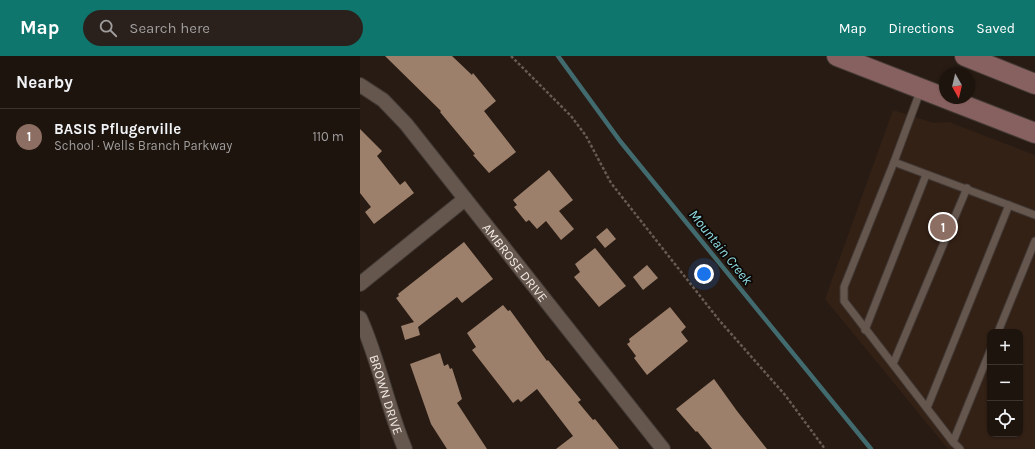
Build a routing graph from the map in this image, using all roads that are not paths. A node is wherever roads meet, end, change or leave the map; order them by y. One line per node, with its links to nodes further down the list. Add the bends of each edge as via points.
1 (837, 56): 5 (main road)
2 (965, 56): 3 (main road)
3 (1035, 84)
4 (360, 85): 10 (street, AMBROSE DRIVE, via 383,100 406,124)
5 (921, 89): 6 (main road); 7 (lane)
6 (1035, 133)
7 (894, 162): 8 (lane); 17 (lane, via 844,287 844,301)
8 (926, 175): 9 (lane); 17 (lane)
9 (967, 188): 11 (lane); 19 (lane)
10 (465, 199): 14 (street); 23 (street, AMBROSE DRIVE)
11 (1009, 205): 12 (lane); 20 (lane)
12 (1035, 215)
13 (1035, 241): 16 (lane)
14 (360, 284)
15 (360, 318): 22 (street, BROWN DRIVE, via 372,345)
16 (999, 329)
17 (866, 330): 19 (lane)
18 (987, 358): 21 (lane)
19 (893, 364): 20 (lane)
20 (927, 408): 21 (lane)
21 (953, 442): 24 (lane)
22 (405, 449)
23 (663, 449)
24 (960, 449)

